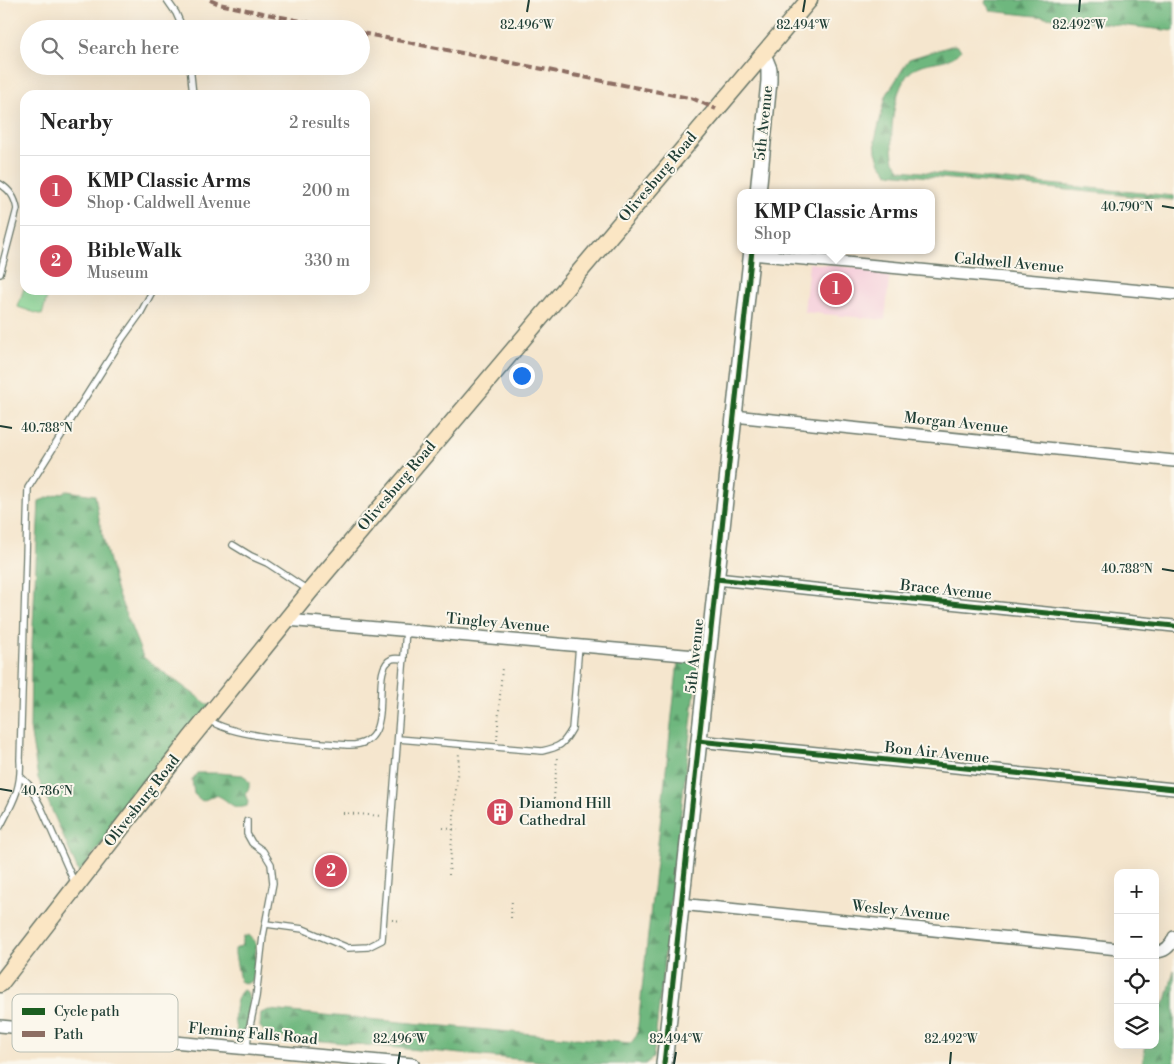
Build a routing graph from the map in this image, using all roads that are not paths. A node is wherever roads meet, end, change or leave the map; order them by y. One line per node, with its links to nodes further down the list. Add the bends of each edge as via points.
1 (167, 0): 3 (lane)
2 (809, 0): 4 (main road, Olivesburg Road)
3 (179, 20)
4 (763, 54): 8 (street, 5th Avenue, via 769,69 769,81); 18 (main road, Olivesburg Road)
5 (191, 75): 6 (lane)
6 (192, 90)
7 (0, 184): 11 (lane, via 12,194 17,209)
8 (758, 189)
9 (751, 254): 14 (street, 5th Avenue)
10 (771, 254): 12 (street, Caldwell Avenue)
11 (0, 274)
12 (1174, 294)
13 (150, 295): 28 (lane, via 28,488)
14 (734, 416): 15 (street, Morgan Avenue); 17 (street, 5th Avenue)
15 (1174, 461)
16 (233, 545): 18 (lane)
17 (716, 579): 20 (street, Brace Avenue); 23 (street, 5th Avenue)
18 (310, 591): 19 (main road, Olivesburg Road)
19 (286, 620): 21 (street, Tingley Avenue); 25 (main road, Olivesburg Road)
20 (1174, 626)
21 (406, 630): 22 (street, Tingley Avenue); 24 (lane)
22 (579, 645): 23 (street, Tingley Avenue); 26 (lane, via 572,729 566,741 557,748 542,751)
23 (707, 657): 27 (street, 5th Avenue)
24 (404, 659): 25 (lane, via 392,659 387,664 382,679 378,726 371,738 355,746 222,728); 26 (lane)
25 (207, 718): 32 (main road, Olivesburg Road)
26 (398, 739): 34 (lane, via 382,940 368,947 348,948 303,929)
27 (698, 741): 29 (street, Bon Air Avenue); 33 (street, 5th Avenue)
28 (21, 777): 31 (lane, via 15,798); 32 (lane, via 29,785)
29 (1174, 789)
30 (247, 821): 34 (lane, via 247,834 252,843 263,851 271,864 272,883)
31 (0, 826)
32 (76, 886): 38 (main road, Olivesburg Road)
33 (680, 904): 36 (street, Wesley Avenue); 42 (street, 5th Avenue)
34 (266, 924): 40 (lane)
35 (1174, 937): 37 (street, via 1165,950)
36 (1114, 949)
37 (1159, 951)
38 (0, 984)
39 (178, 1043): 40 (street, Fleming Falls Road)
40 (247, 1049): 41 (street, Fleming Falls Road)
41 (413, 1064)
42 (664, 1064)

